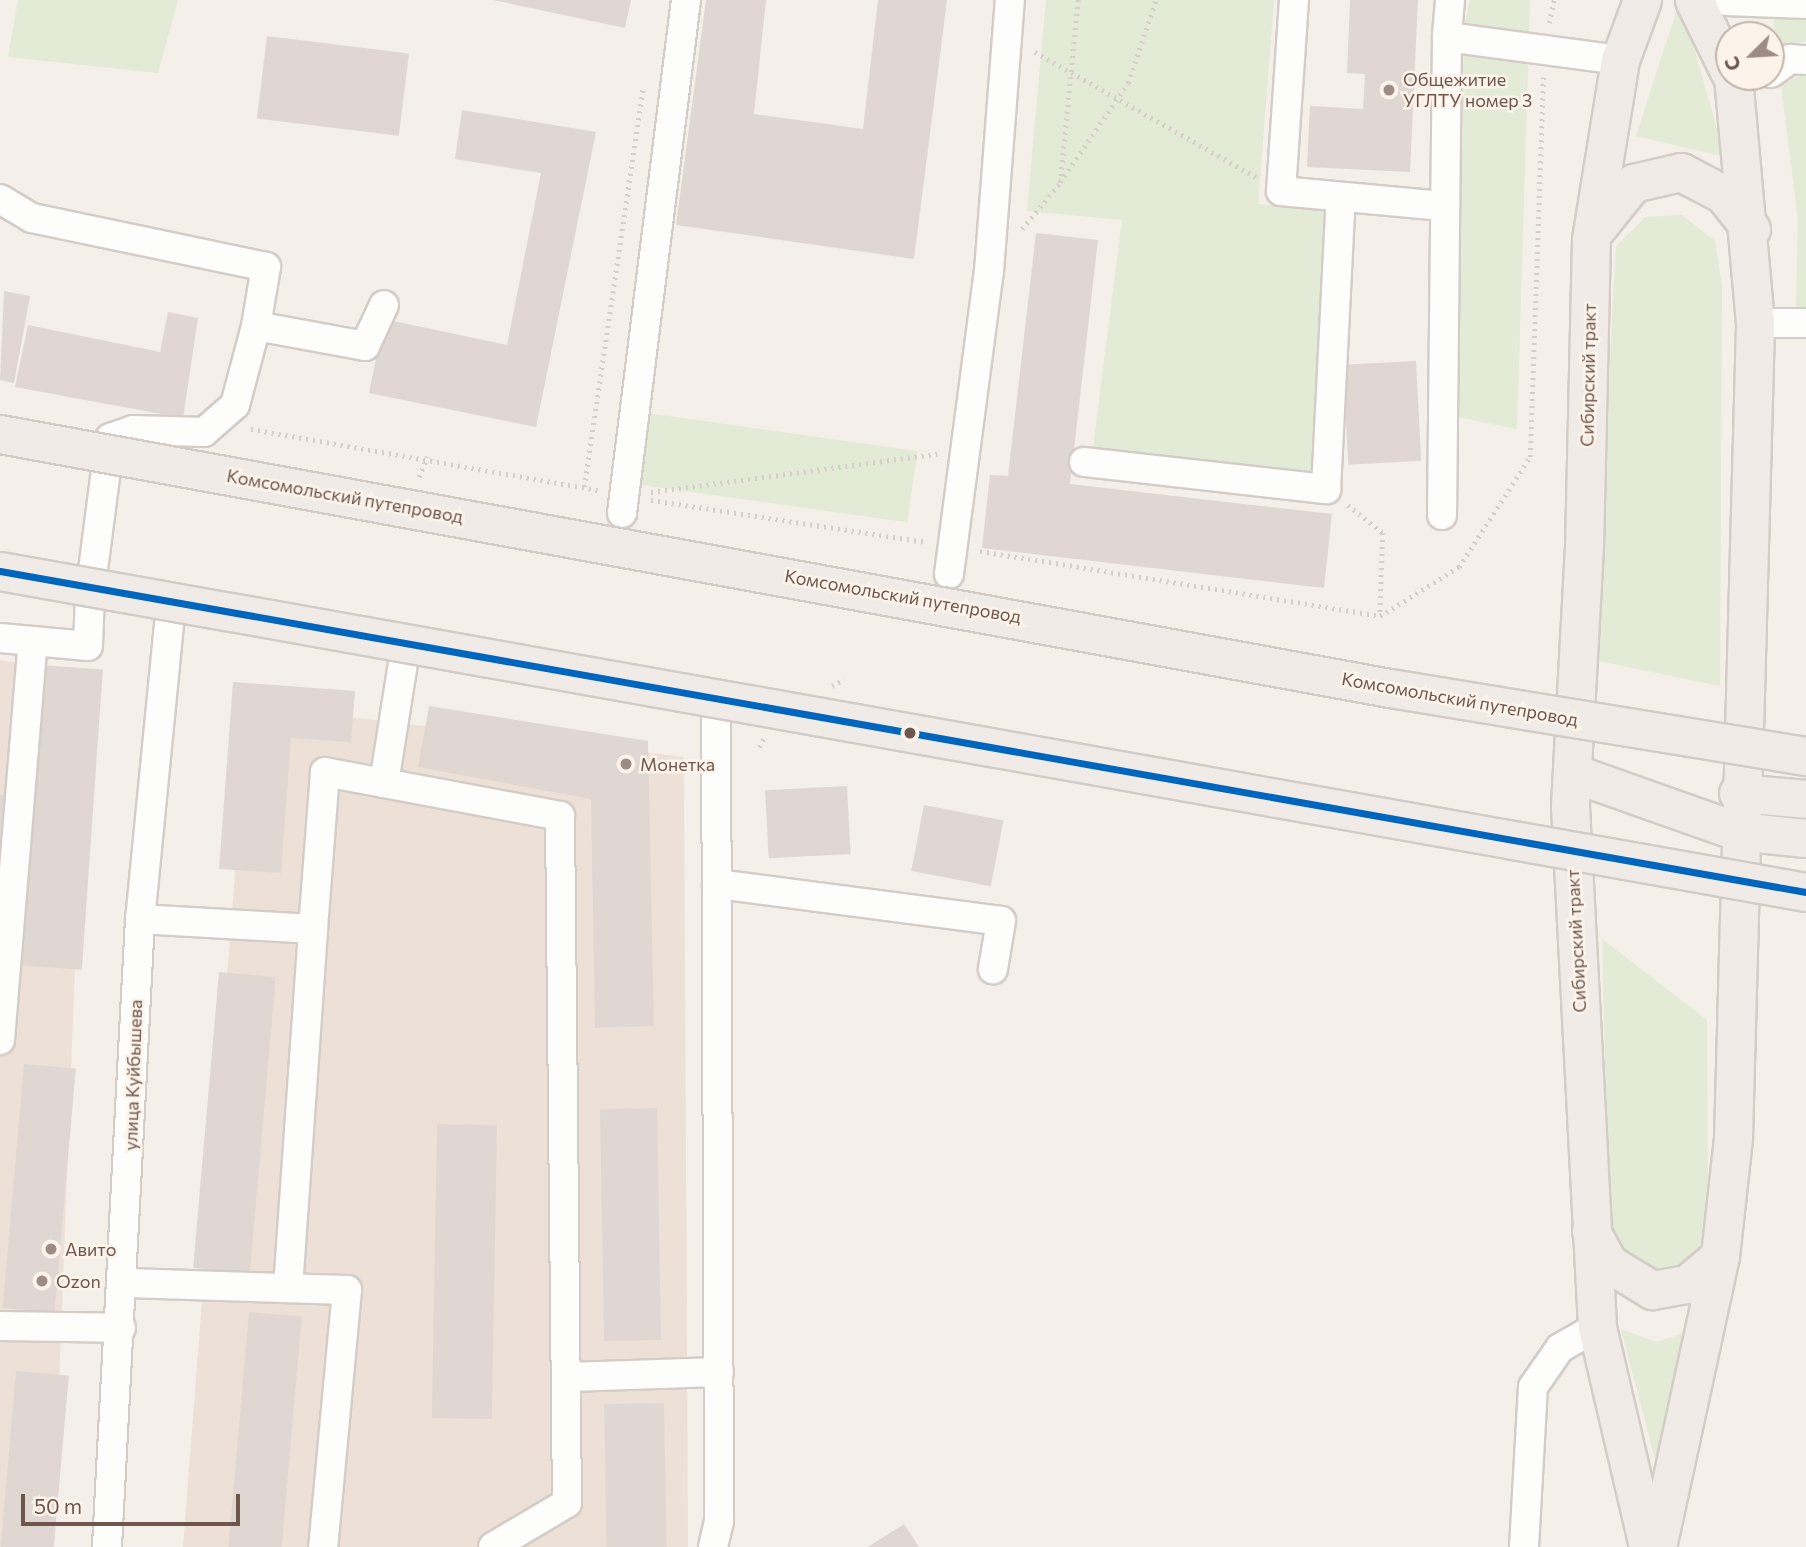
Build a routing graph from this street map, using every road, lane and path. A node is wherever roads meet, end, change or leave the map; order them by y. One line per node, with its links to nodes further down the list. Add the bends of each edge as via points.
1 (686, 0): 39 (street)
2 (1010, 0): 11 (street)
3 (1078, 0): 17 (path)
4 (1156, 0): 20 (path)
5 (1294, 0): 22 (street)
6 (1450, 0): 12 (street)
7 (1554, 0): 13 (path)
8 (1642, 0): 14 (main road, Сибирский тракт)
9 (1806, 4): 10 (street)
10 (1719, 9)
11 (1007, 35): 17 (path); 28 (street)
12 (1447, 37): 13 (street); 25 (street)
13 (1544, 50): 14 (street); 44 (path, via 1530,457 1459,567)
14 (1620, 60): 27 (main road, Сибирский тракт)
15 (1806, 60): 16 (street)
16 (1785, 63)
17 (1071, 73): 20 (path); 21 (path)
18 (644, 81): 37 (path)
19 (1738, 91): 26 (main road)
20 (1118, 98): 21 (path); 22 (path)
21 (1060, 183): 28 (path)
22 (1281, 191): 23 (street)
23 (1341, 197): 25 (street); 38 (street)
24 (0, 199): 32 (street, via 32,218 266,267)
25 (1442, 206): 40 (street)
26 (1751, 229): 27 (main road, via 1723,194 1681,173 1633,183 1612,203); 30 (main road)
27 (1591, 239): 51 (main road, Сибирский тракт)
28 (989, 271): 35 (street)
29 (384, 305): 32 (street, via 365,346)
30 (1755, 323): 31 (street); 53 (main road)
31 (1806, 323)
32 (256, 326): 43 (street, via 235,405 204,432 133,430 110,438)
33 (237, 431): 37 (path)
34 (0, 434): 49 (main road, Комсомольский путепровод, bridge, via 1390,688)
35 (965, 450): 39 (path); 41 (street)
36 (1084, 462): 38 (street)
37 (584, 488): 39 (path)
38 (1326, 489): 44 (path, via 1383,533)
39 (624, 504): 41 (path)
40 (1442, 515)
41 (951, 560): 44 (path)
42 (0, 571): 58 (main road, bridge)
43 (90, 593): 46 (street, via 88,646); 59 (street, улица Куйбышева, via 171,604)
44 (1380, 616)
45 (0, 638): 46 (street)
46 (33, 642): 50 (street)
47 (405, 651): 52 (street)
48 (716, 711): 57 (street)
49 (1806, 756)
50 (11, 771): 62 (street)
51 (1573, 773): 55 (main road); 63 (main road, Сибирский тракт, via 1572,899)
52 (384, 783): 60 (street, via 325,772); 71 (street, via 560,816)
53 (1738, 793): 54 (main road); 55 (main road)
54 (1806, 799)
55 (1737, 831): 56 (main road); 64 (main road, via 1733,1138)
56 (1806, 838)
57 (717, 884): 61 (street, via 1001,921); 70 (street)
58 (1806, 892)
59 (140, 919): 60 (street); 65 (street, улица Куйбышева)
60 (313, 929): 66 (street)
61 (993, 969)
62 (0, 1040)
63 (1590, 1229): 64 (main road, via 1608,1263 1652,1290 1687,1284); 69 (main road, Сибирский тракт)
64 (1720, 1256): 78 (main road)
65 (125, 1283): 66 (street); 68 (street, улица Куйбышева)
66 (288, 1288): 74 (street, via 347,1290)
67 (0, 1326): 68 (street)
68 (121, 1328): 73 (street, улица Куйбышева)
69 (1597, 1328): 76 (street, via 1560,1348 1533,1387); 77 (main road, Сибирский тракт)
70 (719, 1372): 71 (street); 72 (street)
71 (569, 1377): 75 (street, via 567,1503)
72 (716, 1534)
73 (107, 1547)
74 (323, 1547)
75 (493, 1547)
76 (1524, 1547)
77 (1648, 1547)
78 (1657, 1547)

